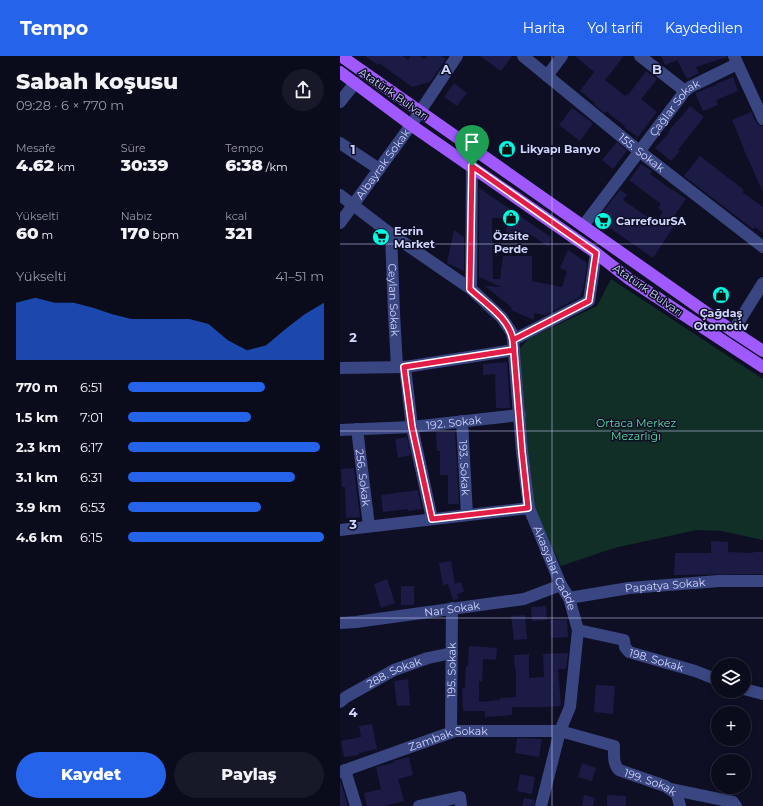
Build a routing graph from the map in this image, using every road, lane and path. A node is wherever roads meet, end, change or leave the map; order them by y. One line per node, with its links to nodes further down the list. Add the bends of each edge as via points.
1 (341, 56): 12 (main road, Atatürk Bulvarı)
2 (457, 56): 12 (street, Albayrak Sokak)
3 (524, 56): 8 (street, 155. Sokak)
4 (562, 56): 8 (street)
5 (640, 56): 10 (street)
6 (736, 60): 10 (street, Çağlar Sokak); 13 (street)
7 (340, 72): 9 (main road, Atatürk Bulvarı)
8 (547, 76): 16 (street, 155. Sokak)
9 (355, 83): 11 (street); 14 (main road, Atatürk Bulvarı)
10 (685, 91): 16 (street, Çağlar Sokak)
11 (340, 102)
12 (419, 112): 14 (street, Albayrak Sokak); 22 (main road, Atatürk Bulvarı)
13 (763, 120)
14 (411, 124): 17 (main road, Atatürk Bulvarı); 18 (street, Albayrak Sokak)
15 (340, 143): 18 (street)
16 (639, 151): 22 (street, Çağlar Sokak); 24 (street, 155. Sokak)
17 (472, 166): 25 (main road, Atatürk Bulvarı); 27 (street)
18 (379, 169): 20 (street, Albayrak Sokak)
19 (340, 195): 20 (street, Akasyalar Cadde)
20 (353, 204): 21 (street, Albayrak Sokak); 23 (street, Akasyalar Cadde)
21 (340, 223)
22 (583, 226): 28 (main road, Atatürk Bulvarı)
23 (391, 234): 27 (street, Akasyalar Cadde); 31 (street, Ceylan Sokak, via 394,313)
24 (763, 246)
25 (596, 253): 29 (street, via 589,301); 32 (main road, Atatürk Bulvarı, via 629,279)
26 (763, 283): 28 (street)
27 (470, 289): 29 (street, Akasyalar Cadde, via 502,318 512,333)
28 (734, 332): 30 (main road, Atatürk Bulvarı)
29 (514, 345): 31 (street); 34 (street, Akasyalar Cadde)
30 (763, 352)
31 (401, 367): 33 (street); 36 (street, Ceylan Sokak)
32 (763, 367)
33 (340, 368)
34 (520, 415): 35 (street, 192. Sokak); 39 (street, Akasyalar Cadde)
35 (462, 421): 36 (street, 192. Sokak); 40 (street, 193. Sokak)
36 (412, 427): 37 (street, 192. Sokak); 41 (street, Ceylan Sokak)
37 (357, 429): 38 (street, 192. Sokak); 42 (street, 256. Sokak)
38 (340, 430)
39 (528, 508): 40 (street); 45 (street, Akasyalar Cadde)
40 (467, 515): 41 (street)
41 (432, 519): 42 (street)
42 (369, 526): 43 (street)
43 (340, 530)
44 (763, 581): 46 (street, Papatya Sokak, via 719,581 629,588)
45 (561, 585): 46 (street, Akasyalar Cadde); 47 (street, Nar Sokak, via 524,598)
46 (568, 598): 49 (street, Akasyalar Cadde)
47 (452, 608): 48 (street, Nar Sokak); 50 (street, 195. Sokak)
48 (340, 623)
49 (578, 630): 51 (street, 198. Sokak, via 624,640 629,652); 55 (street, Akasyalar Cadde, via 570,707)
50 (452, 653): 54 (street, 288. Sokak, via 394,670); 56 (street, 195. Sokak)
51 (711, 677)
52 (751, 691): 53 (street)
53 (763, 694)
54 (340, 702)
55 (560, 731): 56 (street, Zambak Sokak); 58 (street, 199. Sokak, via 614,746 615,766 619,770); 62 (street, Akasyalar Cadde)
56 (451, 732): 57 (street, Zambak Sokak)
57 (343, 771): 59 (street)
58 (670, 789): 63 (street, 199. Sokak, via 677,794); 64 (street, via 733,802)
59 (356, 806)
60 (419, 806): 61 (street, via 460,797)
61 (461, 806)
62 (541, 806)
63 (680, 806)
64 (736, 806)

